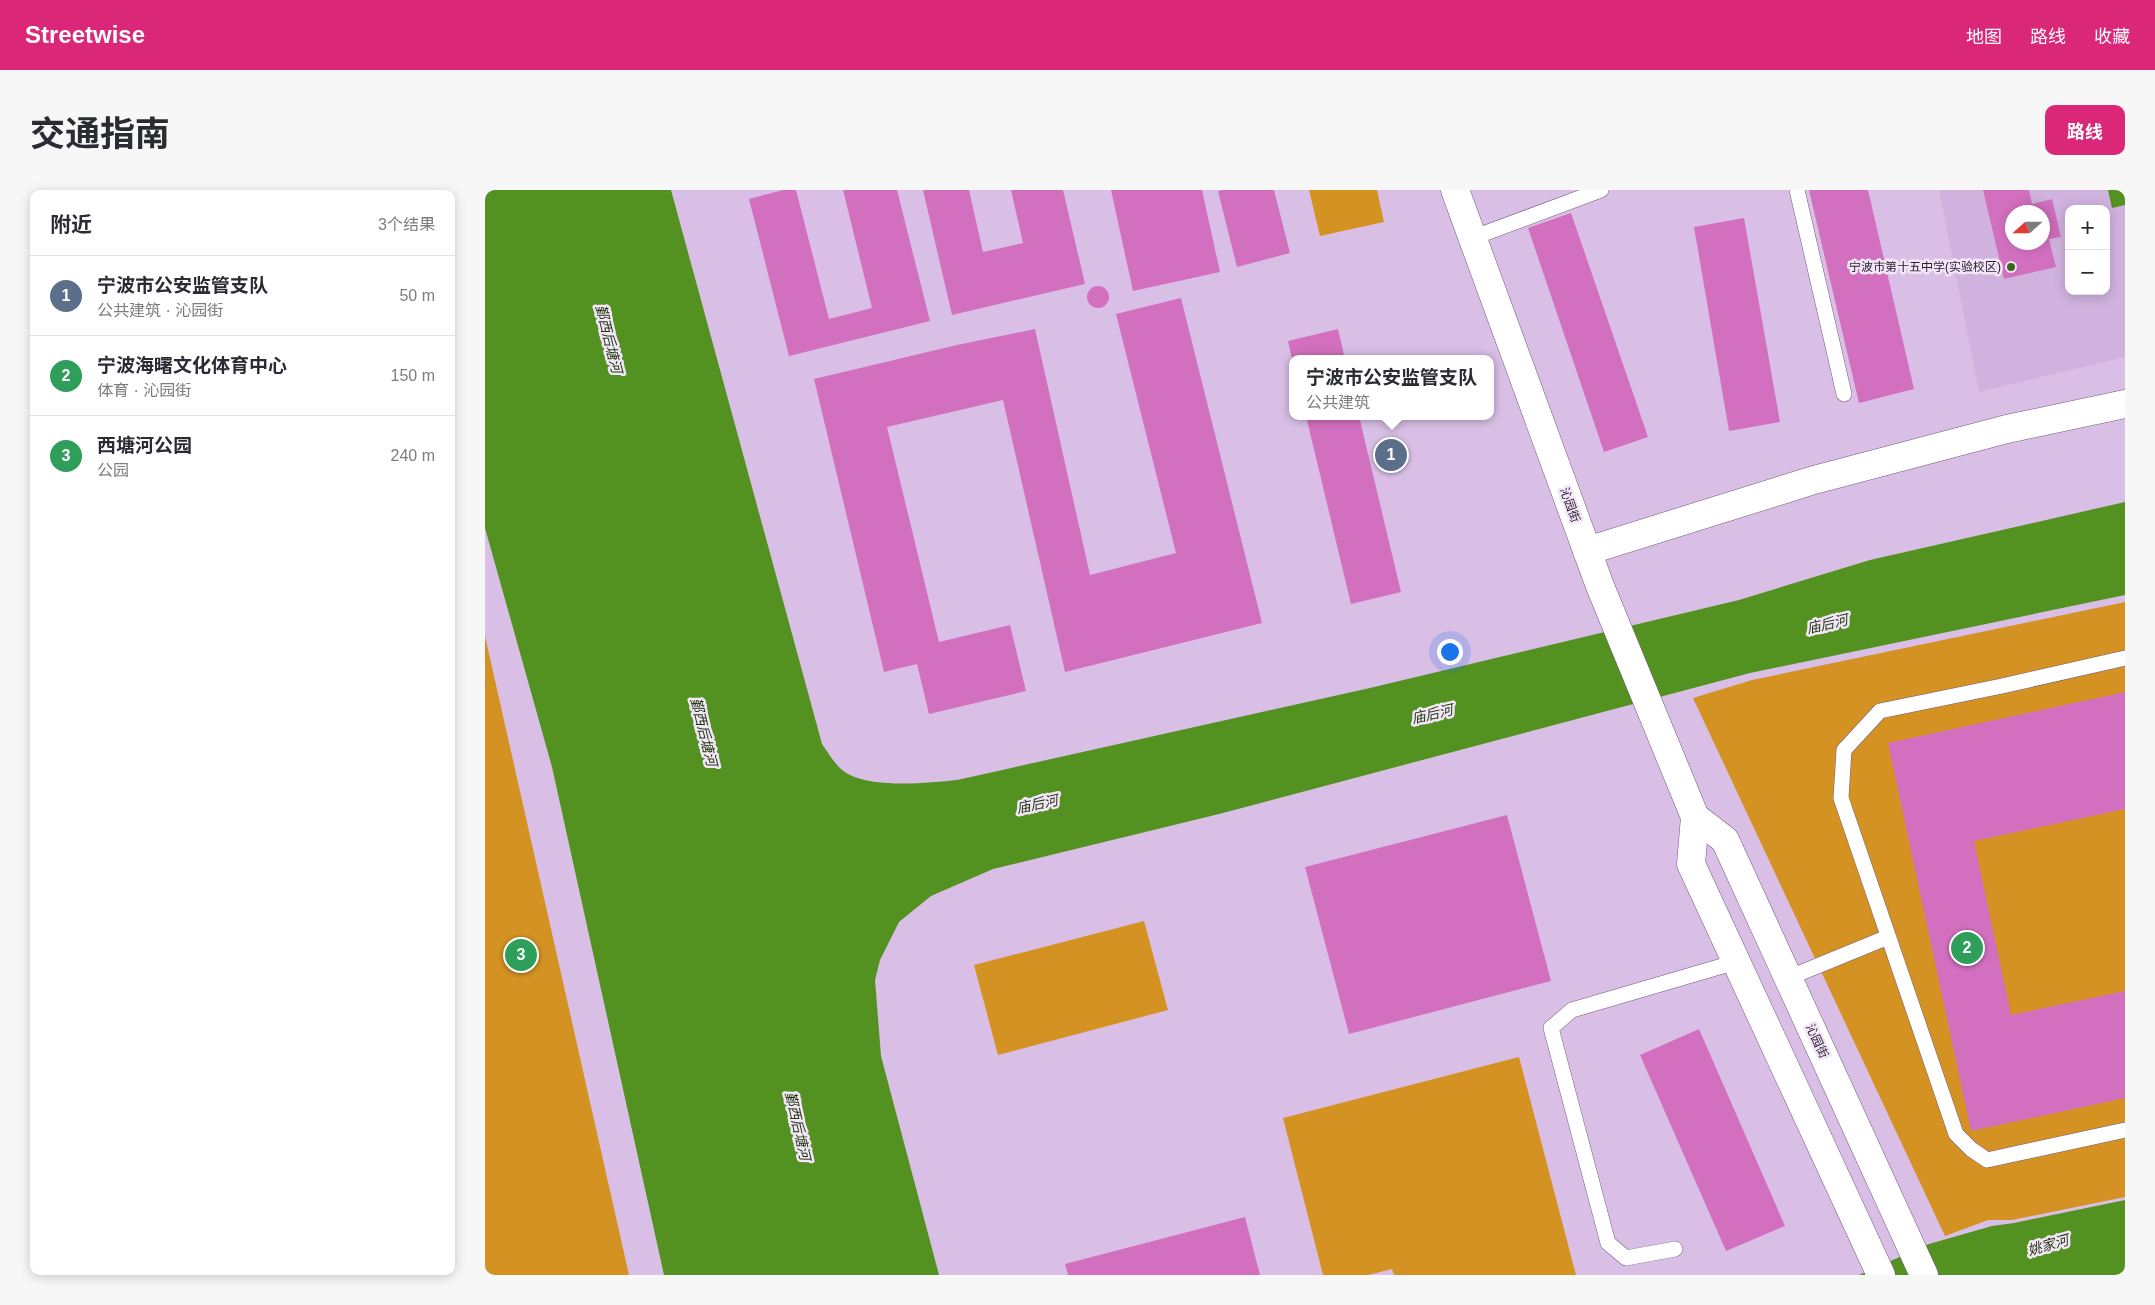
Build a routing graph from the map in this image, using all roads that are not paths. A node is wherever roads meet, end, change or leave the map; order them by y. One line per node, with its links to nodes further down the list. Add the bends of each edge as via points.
1 (1455, 190): 5 (street, 沁园街)
2 (1601, 190): 4 (lane)
3 (1797, 190): 6 (lane)
4 (1580, 193): 5 (lane)
5 (1473, 238): 8 (street, 沁园街)
6 (1844, 394)
7 (2125, 404): 8 (street, via 2007,429 1814,480)
8 (1587, 551): 10 (street, 沁园街)
9 (2125, 658): 11 (lane, via 1879,710 1844,750 1841,798)
10 (1695, 817): 12 (street, 沁园街, via 1691,864); 13 (street, 沁园街, via 1725,840)
11 (1888, 937): 13 (lane); 14 (lane, via 1957,1134 1971,1149 1987,1160)
12 (1736, 962): 15 (lane, via 1572,1010 1551,1028 1608,1242 1626,1258); 16 (street, 沁园街)
13 (1788, 978): 17 (street, 沁园街)
14 (2125, 1130)
15 (1675, 1249)
16 (1881, 1275)
17 (1924, 1275)

